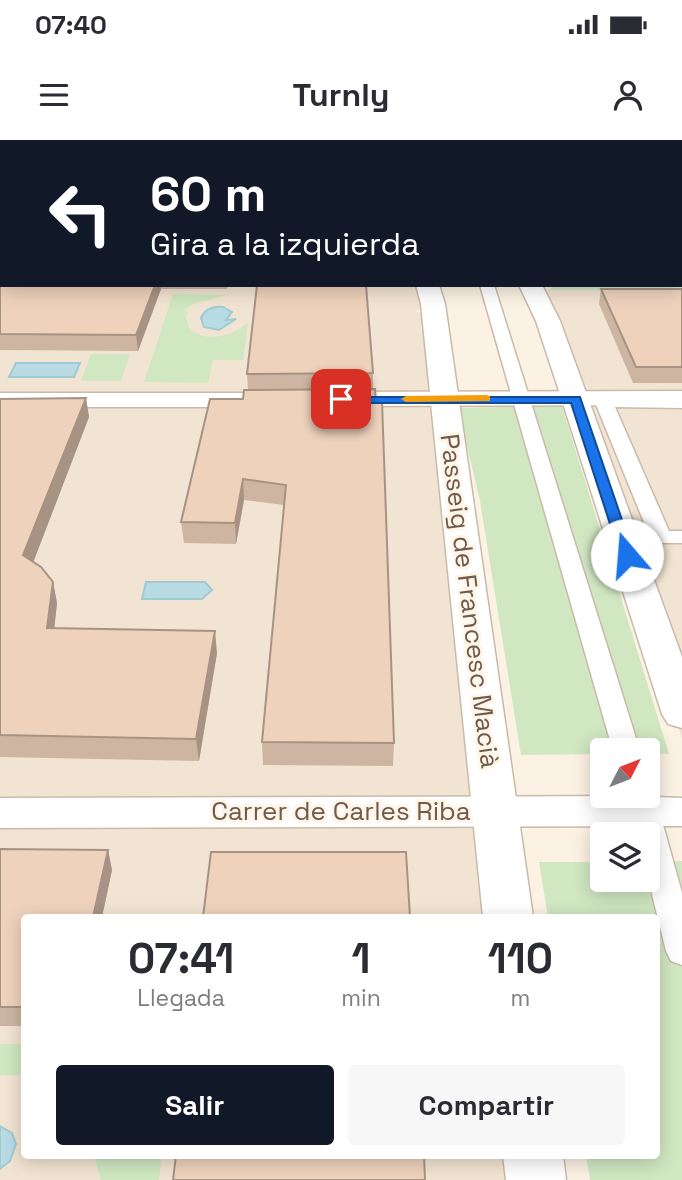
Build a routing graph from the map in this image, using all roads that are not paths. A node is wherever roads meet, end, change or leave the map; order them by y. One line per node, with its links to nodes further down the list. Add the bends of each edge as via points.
1 (428, 287): 4 (street, Passeig de Francesc Macià)
2 (488, 287): 5 (street)
3 (531, 287): 9 (street)
4 (444, 399): 5 (street); 8 (street); 16 (street, Passeig de Francesc Macià)
5 (523, 399): 9 (street); 13 (street)
6 (0, 400): 7 (street)
7 (281, 400)
8 (308, 400)
9 (576, 400): 10 (street); 12 (street)
10 (682, 401): 11 (street, via 604,402 661,537)
11 (682, 537)
12 (682, 714)
13 (623, 738)
14 (590, 808): 16 (street, Carrer de Carles Riba)
15 (656, 808): 19 (street)
16 (497, 810): 17 (street, Carrer de Carles Riba); 18 (street, Passeig de Francesc Macià)
17 (0, 813)
18 (508, 914)
19 (682, 951)
20 (533, 1159): 21 (street)
21 (536, 1180)

